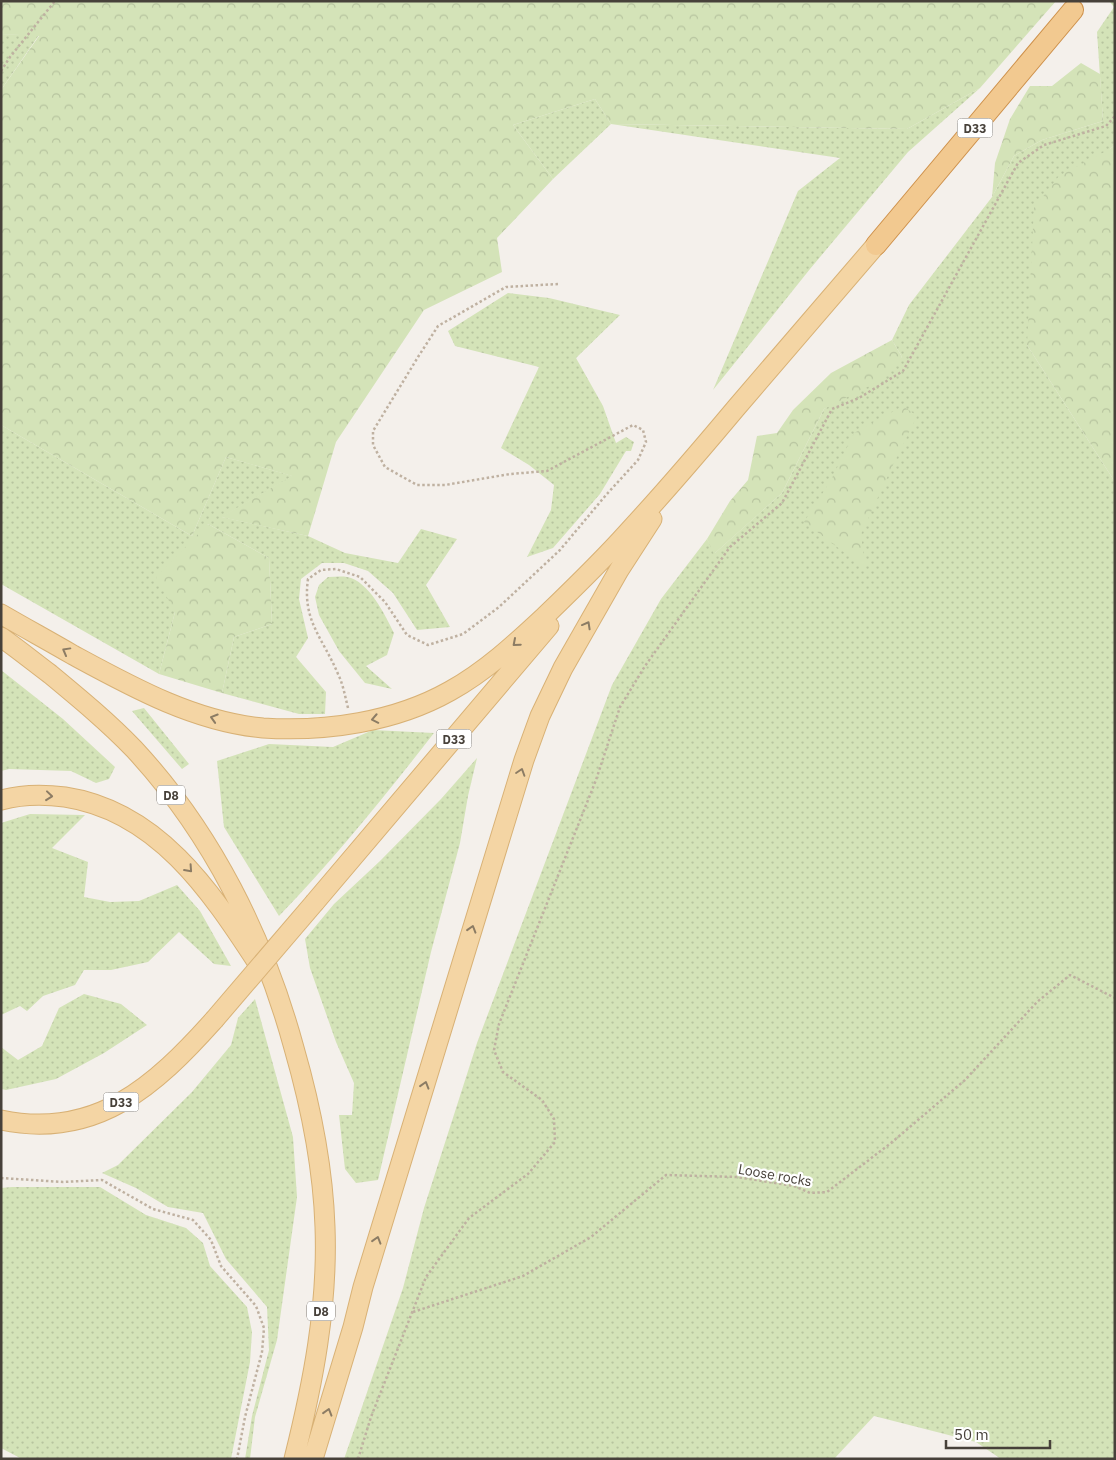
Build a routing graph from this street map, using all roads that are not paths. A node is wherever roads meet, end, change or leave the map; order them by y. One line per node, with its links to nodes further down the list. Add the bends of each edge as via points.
1 (1073, 10): 2 (highway, D33)
2 (876, 245): 3 (main road, D33)
3 (668, 489): 4 (main road, D33); 11 (main road, one-way to 3, via 431,1063 534,734 578,642)
4 (590, 574): 5 (main road, one-way to 5, via 515,644 451,691 422,705 352,724 261,728 218,720 130,686); 9 (main road, D33, bridge, via 315,902 177,1060 134,1095 87,1118 38,1125)
5 (1, 614)
6 (1, 638): 8 (main road, D8, via 84,701 134,750 177,802 223,871 249,922)
7 (1, 800): 8 (main road, one-way to 8, via 45,795 80,800 110,809 142,826 174,852 192,872)
8 (276, 990): 10 (main road, D8, via 300,1066 316,1136 325,1229 320,1327)
9 (1, 1120)
10 (294, 1459)
11 (313, 1459)

